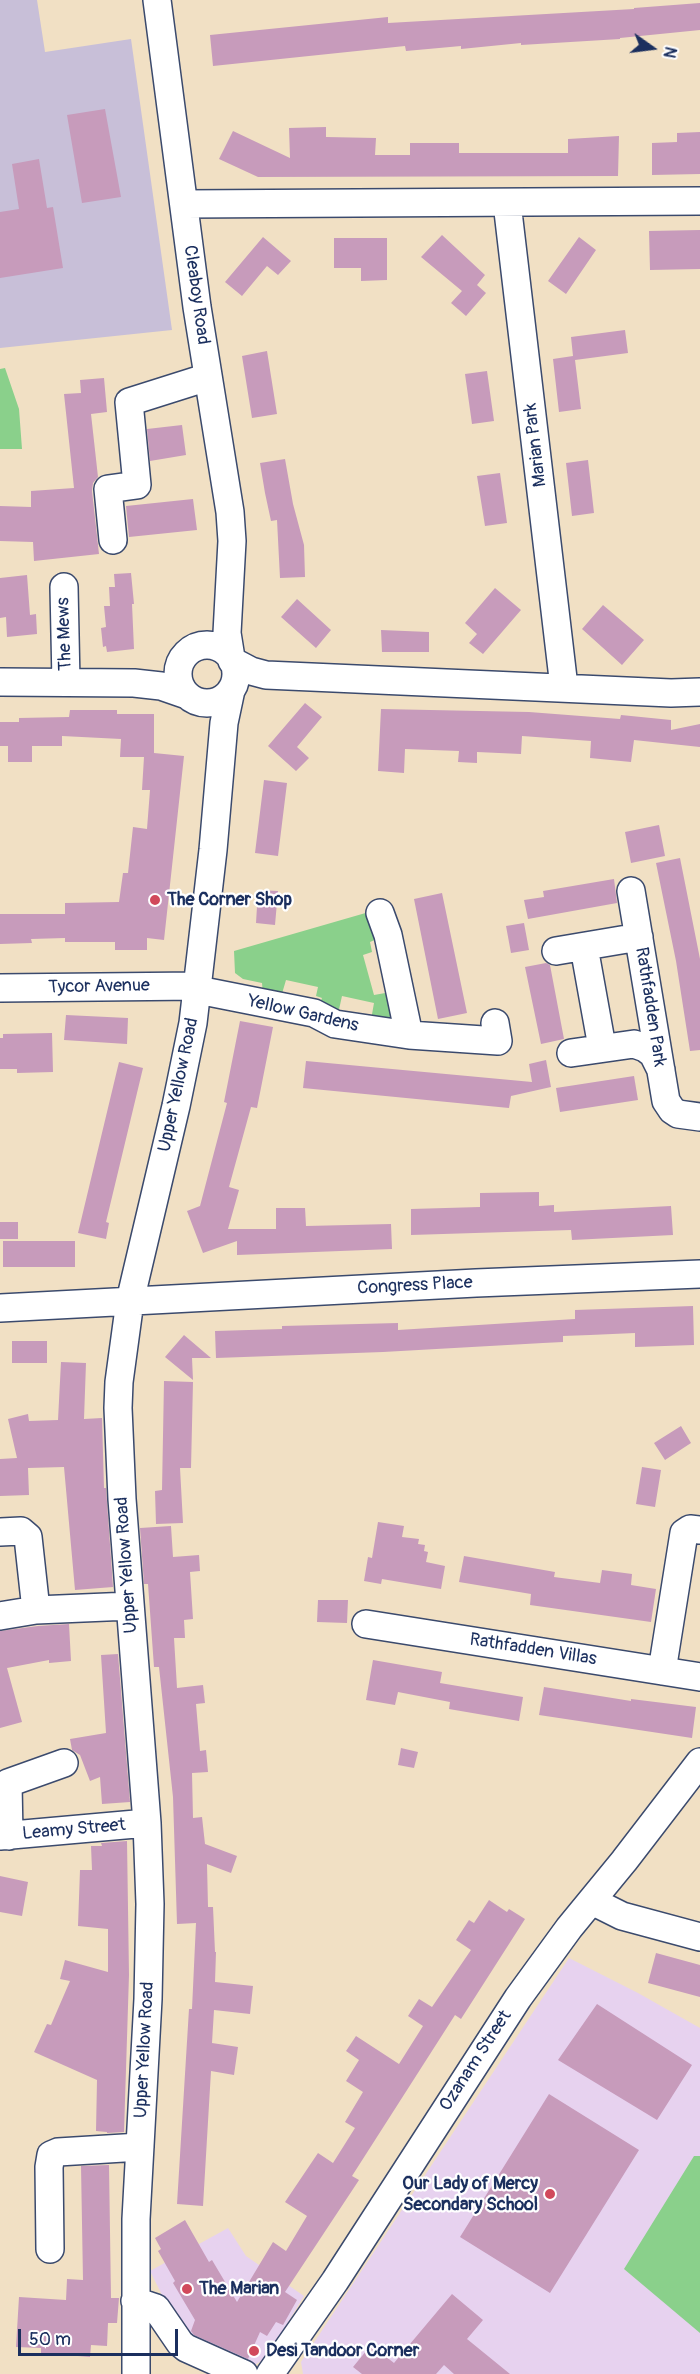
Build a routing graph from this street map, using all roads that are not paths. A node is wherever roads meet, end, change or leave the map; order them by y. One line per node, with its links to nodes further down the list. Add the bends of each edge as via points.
1 (157, 0): 4 (street, Cleaboy Road)
2 (700, 201): 3 (street)
3 (507, 203): 4 (street); 14 (street, Marian Park)
4 (185, 204): 5 (street, Cleaboy Road)
5 (208, 377): 6 (street, via 129,402 137,485 108,489); 8 (street, Cleaboy Road, via 230,512)
6 (113, 540)
7 (64, 586): 12 (street, The Mews)
8 (231, 590): 9 (street, Cleaboy Road, via 223,614); 10 (street, Cleaboy Road, via 227,633)
9 (193, 652): 10 (street, via 218,648); 13 (street, via 145,676); 16 (street, via 180,663 178,677)
10 (232, 674): 14 (street, via 252,678 266,675); 16 (street, via 220,700 205,703); 17 (street, Upper Yellow Road)
11 (0, 682): 12 (street)
12 (66, 682): 13 (street)
13 (120, 682): 16 (street, via 155,685)
14 (564, 687): 15 (street)
15 (700, 692)
16 (193, 699): 17 (street, Upper Yellow Road, via 217,731)
17 (221, 764): 24 (street, Upper Yellow Road)
18 (631, 891): 20 (street, Rathfadden Park)
19 (380, 913): 26 (street)
20 (639, 937): 21 (street, Rathfadden Park); 29 (street, Rathfadden Park)
21 (584, 946): 22 (street, Rathfadden Park); 27 (street)
22 (556, 951)
23 (0, 988): 24 (street, Tycor Avenue)
24 (198, 988): 26 (street, Yellow Gardens, via 314,1013 335,1024); 32 (street, Upper Yellow Road, via 176,1106)
25 (495, 1023): 26 (street, Yellow Gardens, via 498,1041)
26 (408, 1035)
27 (602, 1047): 28 (street, Rathfadden Park); 29 (street, Rathfadden Park, via 640,1045 653,1054)
28 (571, 1053)
29 (662, 1077): 30 (street, Rathfadden Park, via 666,1101 672,1110)
30 (700, 1117)
31 (700, 1274): 32 (street, Congress Place)
32 (130, 1301): 33 (street, Congress Place); 36 (street, Upper Yellow Road, via 118,1408)
33 (0, 1308)
34 (700, 1530): 40 (street, via 690,1528 684,1533)
35 (0, 1532): 37 (street, via 18,1530 27,1534)
36 (130, 1606): 37 (street); 44 (street, Upper Yellow Road)
37 (36, 1610): 38 (street)
38 (0, 1616)
39 (366, 1624): 40 (street, Rathfadden Villas)
40 (662, 1671): 41 (street, Rathfadden Villas)
41 (700, 1677)
42 (700, 1762): 46 (street, Ozanam Street)
43 (64, 1763): 45 (street, via 8,1783)
44 (147, 1823): 45 (street, Leamy Street); 48 (street, Upper Yellow Road, via 150,1949)
45 (4, 1836)
46 (592, 1902): 47 (street, via 622,1916); 53 (street, Ozanam Street, via 518,1998 335,2281)
47 (700, 1937)
48 (140, 2147): 49 (street, via 51,2155); 50 (street, Upper Yellow Road)
49 (50, 2249)
50 (135, 2301): 51 (street, Upper Yellow Road); 52 (street, via 156,2308 186,2348)
51 (136, 2374)
52 (243, 2374)
53 (270, 2374)

